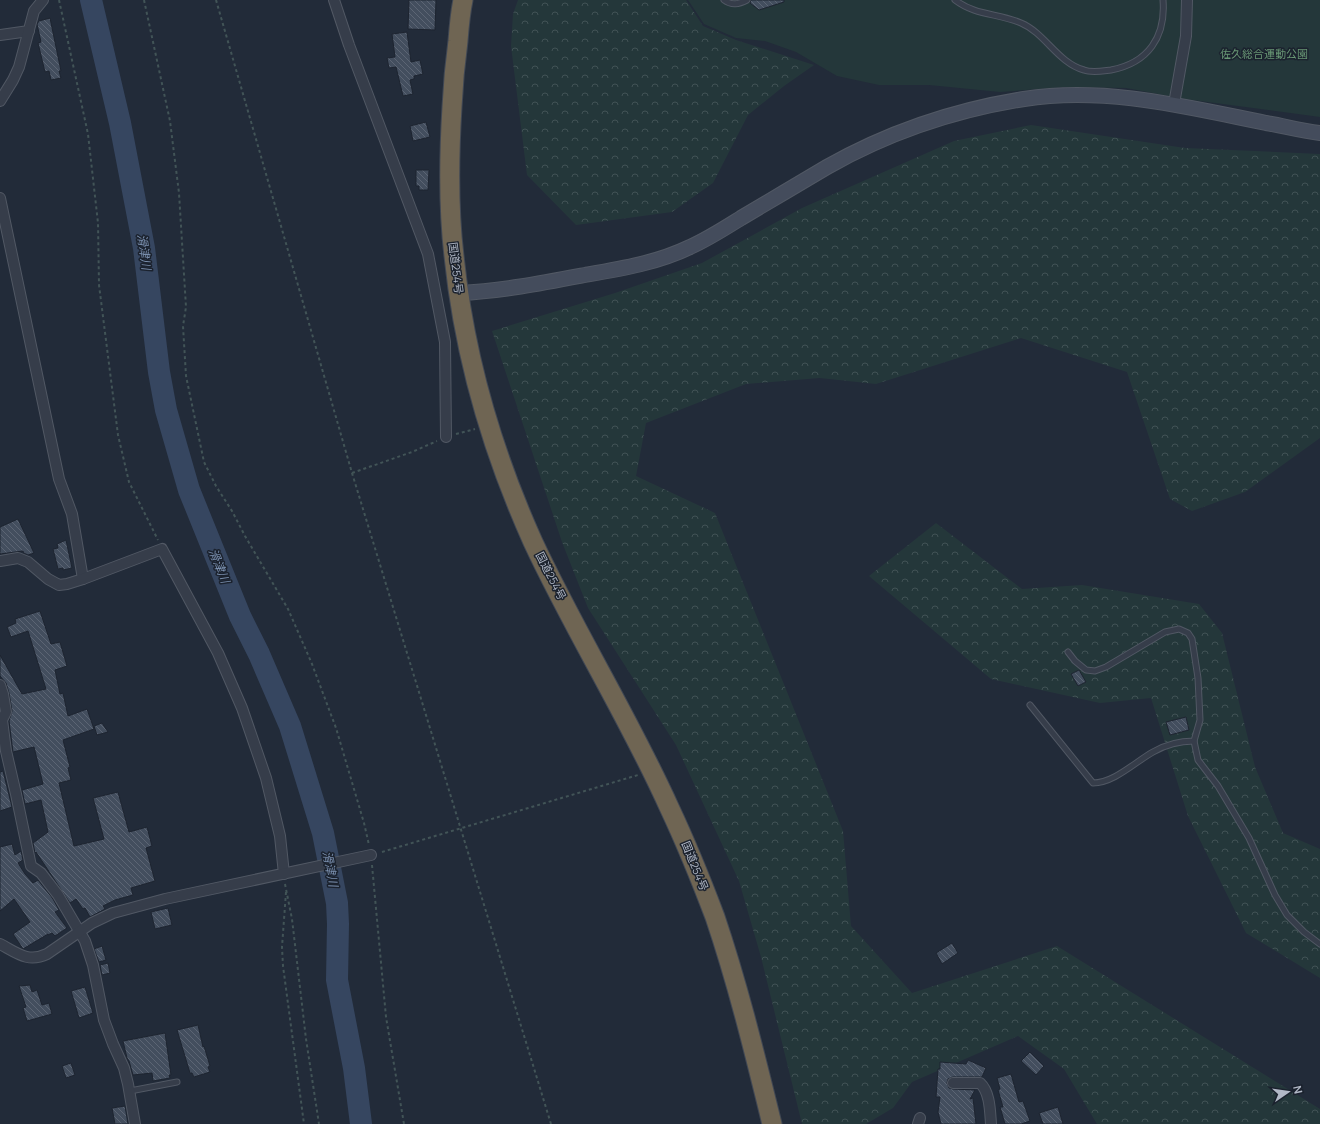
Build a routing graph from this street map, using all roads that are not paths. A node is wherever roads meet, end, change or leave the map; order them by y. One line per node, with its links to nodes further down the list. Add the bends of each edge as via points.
1 (42, 0): 9 (street, via 34,11)
2 (334, 0): 16 (street, via 428,254 445,342)
3 (463, 0): 15 (highway, 国道254号, via 454,74 450,144 452,227)
4 (724, 0): 5 (lane, via 741,4)
5 (747, 0)
6 (955, 0): 7 (lane, via 978,12 1022,23 1068,62 1083,70 1098,72 1133,63 1151,48 1163,20)
7 (1163, 0)
8 (1187, 0): 12 (street, via 1186,36)
9 (29, 31): 10 (street); 11 (street, via 19,67)
10 (0, 35)
11 (0, 100)
12 (1174, 104): 13 (street); 15 (street, via 1121,98 1048,96 956,113 900,131 874,143 828,166 720,231 657,260 522,287)
13 (1320, 133)
14 (0, 198): 18 (street, via 59,479 72,514)
15 (459, 293): 33 (highway, 国道254号, via 472,359 498,457 550,577 652,771 698,873 742,1007)
16 (446, 437)
17 (0, 561): 18 (street, via 18,558 59,584)
18 (82, 579): 25 (street, via 162,549 218,653 242,708 266,778)
19 (1068, 652): 22 (lane, via 1086,670 1095,671 1165,632 1179,629 1188,633 1192,639 1199,685 1200,720)
20 (0, 685): 23 (street, via 6,712 2,720)
21 (1030, 705): 22 (lane, via 1093,782 1106,781 1154,752 1181,741)
22 (1194, 741): 28 (lane, via 1198,760 1218,786 1249,838 1281,905 1304,932)
23 (3, 751): 26 (street, via 16,794 31,866 42,873 54,889)
24 (369, 855): 25 (street)
25 (286, 874): 26 (street, via 120,910 102,917)
26 (79, 932): 27 (street, via 39,958 26,958); 31 (street, via 85,941 93,965 104,1020 124,1068)
27 (0, 944)
28 (1320, 944)
29 (177, 1082): 31 (lane)
30 (954, 1083): 34 (street, via 980,1083 985,1087)
31 (130, 1090): 32 (street)
32 (136, 1124)
33 (772, 1124)
34 (991, 1124)

